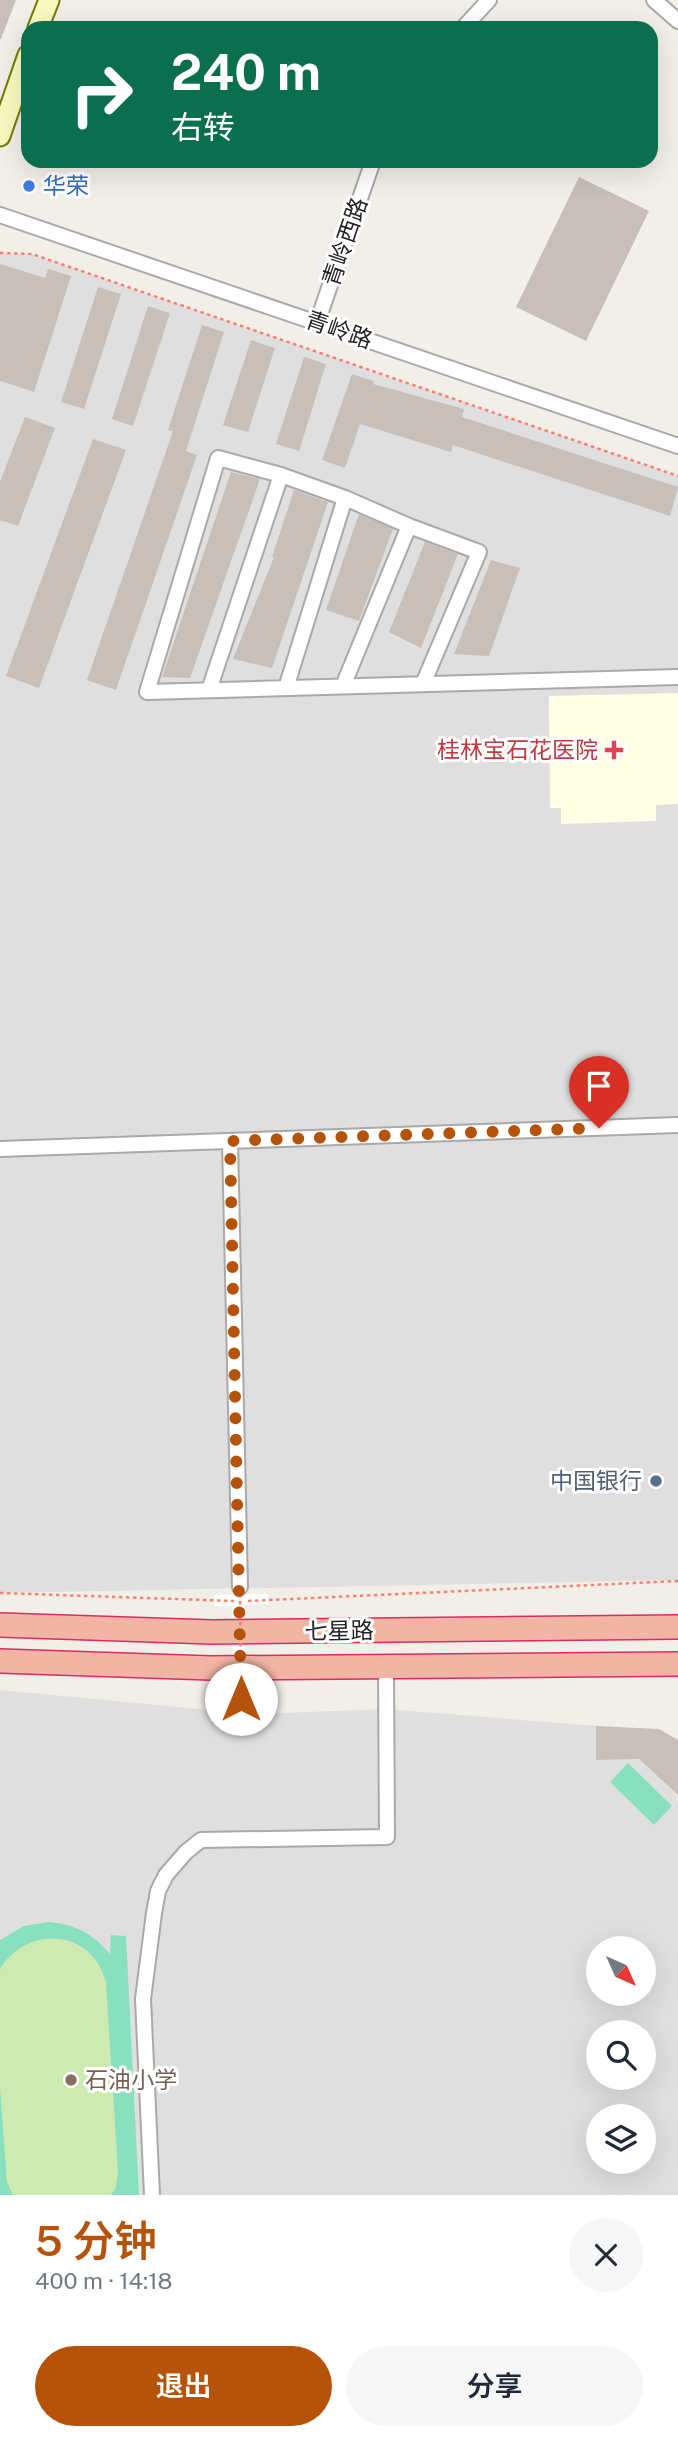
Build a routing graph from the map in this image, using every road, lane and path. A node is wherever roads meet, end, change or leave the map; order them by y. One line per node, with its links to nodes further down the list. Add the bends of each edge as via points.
1 (49, 0): 4 (main road)
2 (489, 0): 5 (street)
3 (654, 0): 6 (street)
4 (41, 21)
5 (470, 21)
6 (678, 21)
7 (21, 75): 8 (main road)
8 (0, 136)
9 (371, 168): 12 (street, 青岭西路)
10 (0, 215): 12 (street, 青岭路)
11 (0, 253): 15 (path, via 32,254)
12 (317, 323): 13 (street, 青岭路)
13 (678, 446)
14 (281, 475): 16 (street); 22 (street); 22 (street, via 218,458 147,692)
15 (678, 476)
16 (345, 498): 17 (street); 21 (street)
17 (409, 526): 19 (street, via 479,552); 20 (street)
18 (678, 677): 19 (street)
19 (423, 684): 20 (street)
20 (343, 686): 21 (street)
21 (286, 688): 22 (street)
22 (209, 690)
23 (678, 1125): 24 (street)
24 (230, 1141): 25 (street); 28 (street)
25 (0, 1149)
26 (678, 1581): 30 (path)
27 (0, 1593): 29 (path)
28 (240, 1594): 29 (path); 30 (path); 37 (path, bridge)
29 (214, 1601): 30 (path)
30 (254, 1601)
31 (0, 1625): 32 (highway, 七星路, via 212,1632)
32 (678, 1628)
33 (0, 1661): 35 (highway, 七星路, via 211,1668)
34 (678, 1664): 35 (highway, 七星路)
35 (386, 1666): 39 (street, via 387,1837 201,1840 176,1861 158,1891 143,1998)
36 (272, 1698): 37 (path)
37 (241, 1699): 38 (path)
38 (212, 1700)
39 (152, 2195)

